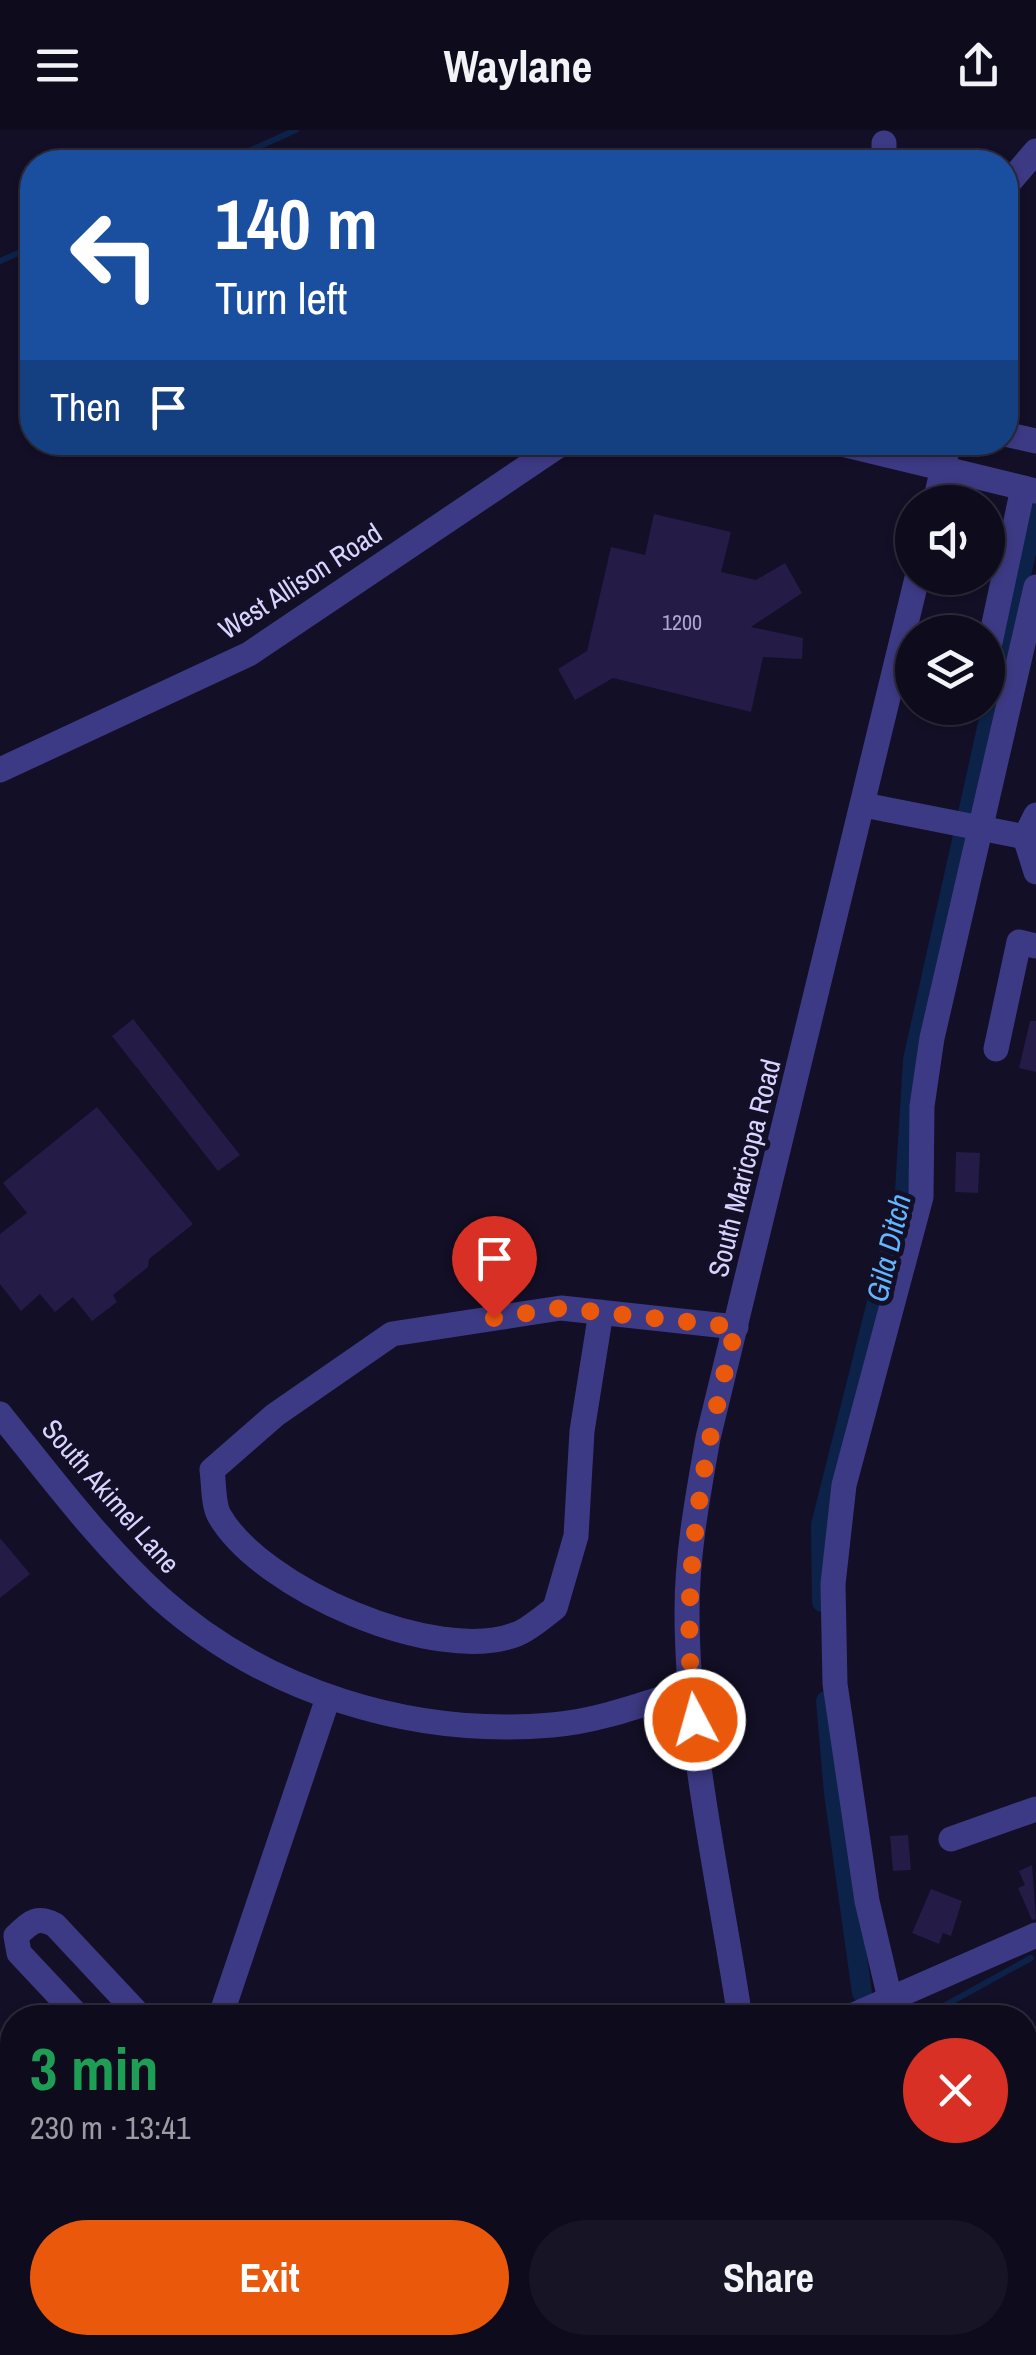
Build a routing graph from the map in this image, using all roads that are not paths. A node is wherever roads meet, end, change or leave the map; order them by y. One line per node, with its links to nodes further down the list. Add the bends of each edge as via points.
1 (1036, 151): 2 (street)
2 (1018, 172)
3 (545, 455): 11 (street, West Allison Road, via 250,654)
4 (946, 455): 5 (street); 6 (street)
5 (939, 485)
6 (1030, 490): 8 (street)
7 (1036, 586): 9 (street)
8 (998, 615)
9 (1027, 661): 14 (street)
10 (895, 685): 12 (street, South Maricopa Road)
11 (0, 770)
12 (864, 805): 14 (street); 19 (street, South Maricopa Road)
13 (1031, 826): 14 (street); 15 (street)
14 (979, 829): 26 (street, via 924,1082 921,1197 844,1485 836,1539 835,1684)
15 (1036, 872)
16 (1036, 946): 17 (street, via 1019,942)
17 (996, 1049)
18 (602, 1312): 18 (street, via 561,1308 392,1334 275,1414 212,1470 218,1514 276,1576 377,1626 462,1641 516,1635 556,1608 576,1536 582,1431); 19 (street)
19 (736, 1327): 21 (street, South Maricopa Road, via 692,1530)
20 (0, 1414): 22 (street, South Akimel Lane, via 160,1598 258,1666)
21 (691, 1689): 22 (street, South Akimel Lane, via 552,1725 462,1723); 30 (street, South Maricopa Road)
22 (328, 1698): 29 (street)
23 (1036, 1808): 24 (street)
24 (950, 1839)
25 (1036, 1935): 26 (street)
26 (890, 1999): 31 (street)
27 (68, 2005): 28 (street, via 18,1953 16,1936 32,1920 55,1926)
28 (130, 2005)
29 (224, 2005)
30 (738, 2005)
31 (876, 2005)

